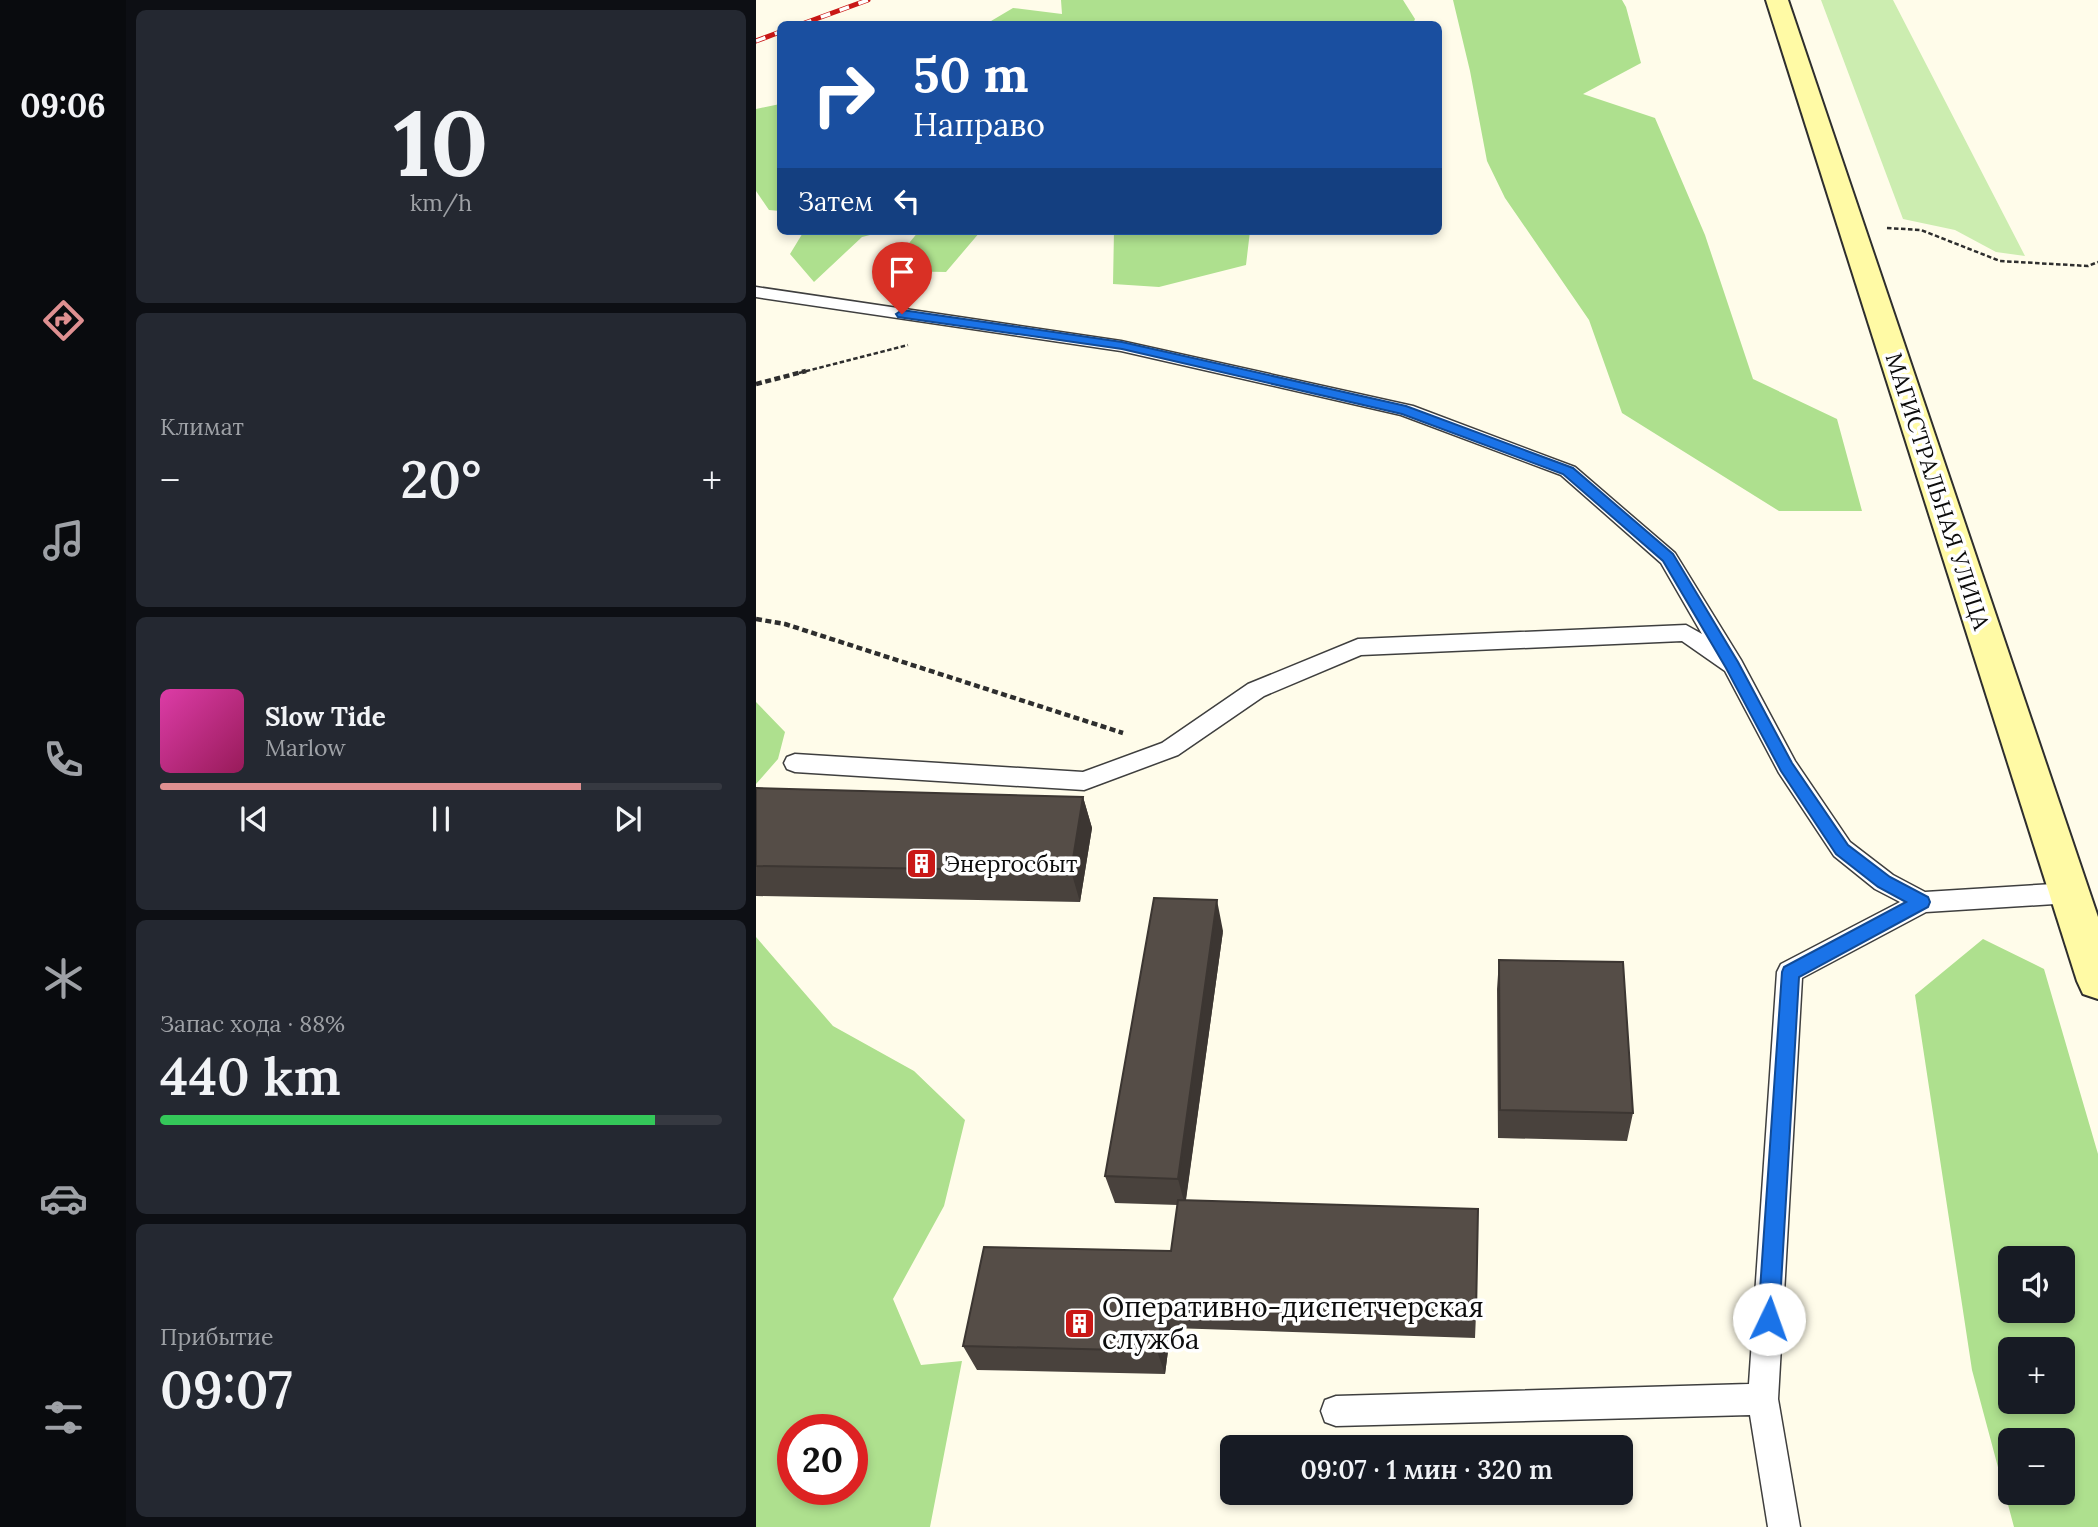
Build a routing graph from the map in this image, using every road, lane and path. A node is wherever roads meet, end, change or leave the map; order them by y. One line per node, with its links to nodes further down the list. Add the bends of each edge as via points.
1 (1777, 0): 2 (main road, МАГИСТРАЛЬНАЯ УЛИЦА)
2 (1851, 226): 3 (path, via 1921,230 2000,261 2088,266); 11 (main road, МАГИСТРАЛЬНАЯ УЛИЦА)
3 (2098, 262)
4 (756, 292): 8 (lane, via 1122,346 1406,410 1568,471 1668,558)
5 (916, 343): 6 (path)
6 (756, 384)
7 (756, 619): 9 (path, via 785,624)
8 (1733, 666): 9 (lane, via 1686,633 1358,648 1256,690); 12 (lane, via 1787,767 1842,849 1884,882)
9 (1170, 749): 10 (lane, via 1084,781)
10 (794, 764)
11 (2070, 893): 12 (lane); 13 (main road, МАГИСТРАЛЬНАЯ УЛИЦА)
12 (1922, 902): 14 (lane, via 1790,972)
13 (2098, 981)
14 (1763, 1399): 15 (lane); 16 (lane)
15 (1336, 1411)
16 (1784, 1527)

